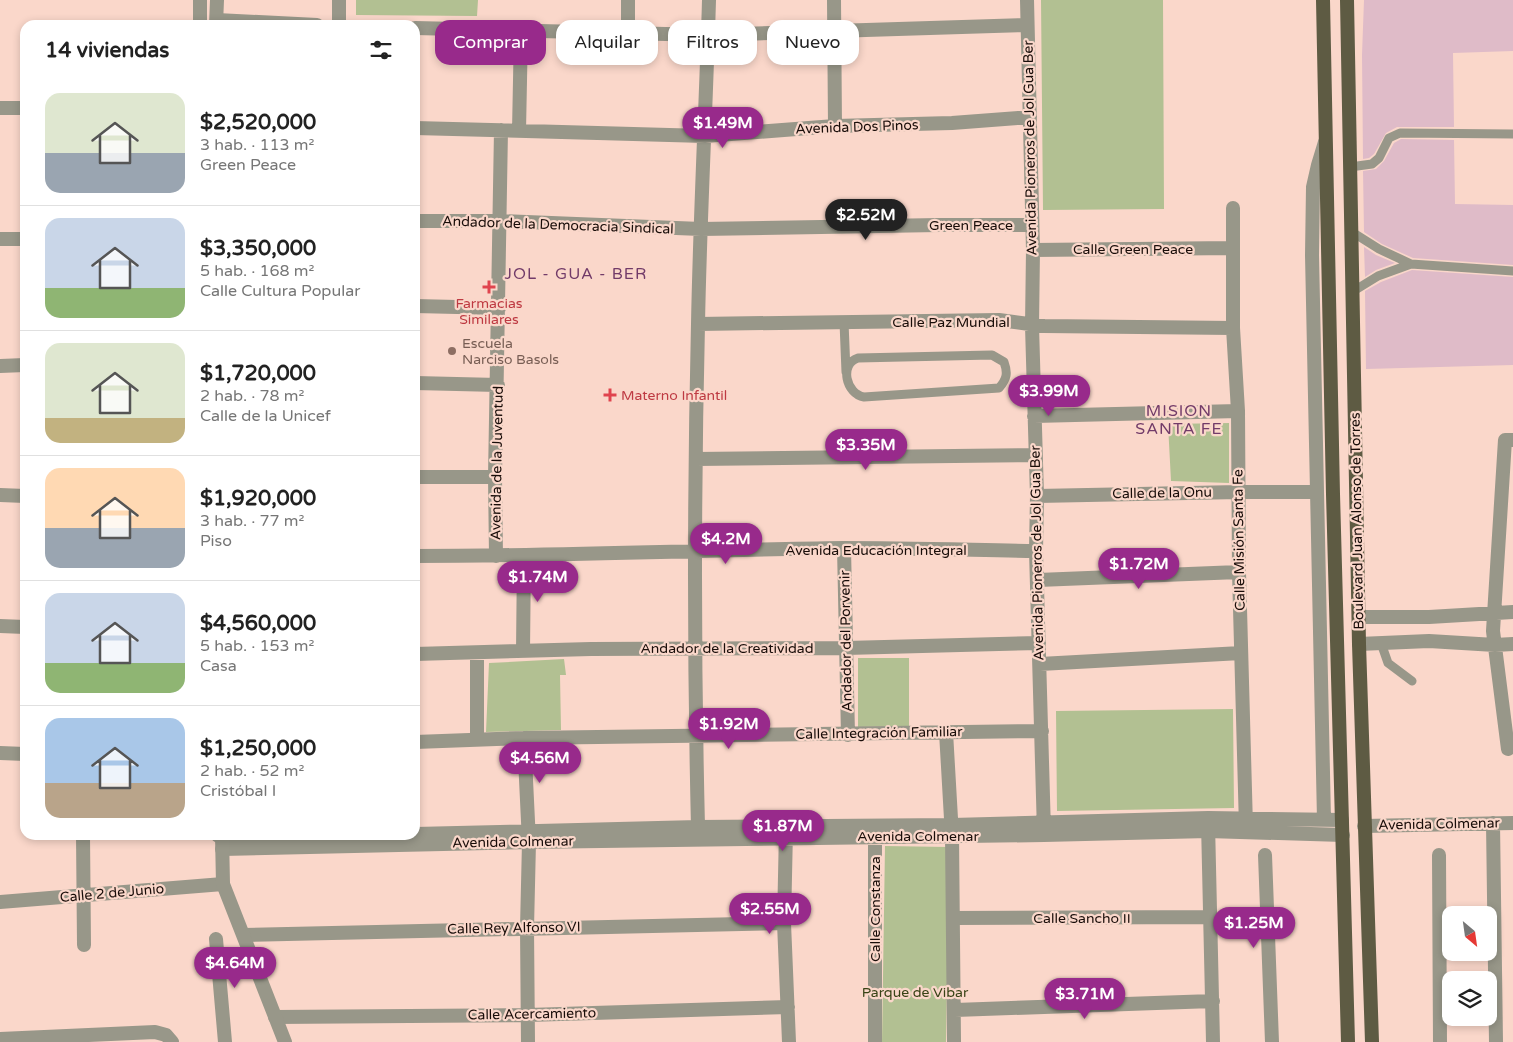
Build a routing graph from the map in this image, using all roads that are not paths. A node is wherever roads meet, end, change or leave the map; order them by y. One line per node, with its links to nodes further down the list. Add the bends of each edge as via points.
1 (200, 0): 10 (street)
2 (217, 0): 11 (street)
3 (339, 0): 12 (street)
4 (628, 0): 13 (street)
5 (709, 0): 14 (street)
6 (834, 0): 15 (street)
7 (1027, 0): 16 (street, Avenida Pioneros de Jol Gua Ber)
8 (1323, 0): 32 (main road, Boulevard Juan Alonso de Torres)
9 (1347, 0): 33 (main road, Boulevard Juan Alonso de Torres)
10 (200, 20)
11 (216, 20)
12 (339, 20)
13 (628, 20)
14 (708, 20)
15 (833, 20)
16 (1028, 25): 19 (street); 25 (street, Avenida Pioneros de Jol Gua Ber)
17 (420, 28): 18 (street)
18 (435, 28)
19 (859, 30)
20 (520, 65): 29 (street)
21 (707, 65): 31 (street)
22 (834, 65): 26 (street)
23 (0, 108): 24 (street)
24 (20, 108)
25 (1030, 117): 26 (street, Avenida Dos Pinos, via 952,124); 37 (street, Avenida Pioneros de Jol Gua Ber)
26 (835, 126): 31 (street, Avenida Dos Pinos)
27 (420, 128): 28 (street, Avenida Dos Pinos)
28 (501, 130): 29 (street, Avenida Dos Pinos); 36 (street, Avenida de la Juventud)
29 (519, 130): 31 (street, Avenida Dos Pinos)
30 (1513, 134): 33 (lane, via 1400,133 1389,138 1379,158 1372,164)
31 (705, 136): 38 (street)
32 (1326, 139): 66 (street, via 1318,164 1312,212); 107 (main road, Boulevard Juan Alonso de Torres)
33 (1350, 166): 39 (main road, Boulevard Juan Alonso de Torres)
34 (1233, 208): 42 (street, Calle Misión Santa Fe)
35 (420, 221): 36 (street, Andador de la Democracia Sindical)
36 (500, 221): 38 (street, Andador de la Democracia Sindical); 48 (street, Avenida de la Juventud)
37 (1032, 225): 38 (street, Green Peace); 43 (street, Avenida Pioneros de Jol Gua Ber)
38 (701, 229): 50 (street)
39 (1352, 232): 44 (lane); 46 (main road, Boulevard Juan Alonso de Torres)
40 (0, 239): 41 (street)
41 (20, 239)
42 (1233, 248): 43 (street, Calle Green Peace); 52 (street, Calle Misión Santa Fe)
43 (1032, 250): 51 (street, Avenida Pioneros de Jol Gua Ber)
44 (1411, 264): 45 (lane); 46 (lane, via 1378,276)
45 (1513, 271)
46 (1352, 292): 80 (main road, Boulevard Juan Alonso de Torres)
47 (420, 306): 48 (street)
48 (499, 308): 57 (street, Avenida de la Juventud)
49 (844, 322): 50 (street, Calle Paz Mundial); 51 (street, Calle Paz Mundial, via 1000,320); 55 (lane)
50 (698, 324): 62 (street)
51 (1032, 326): 52 (street, Calle Paz Mundial); 59 (street, Avenida Pioneros de Jol Gua Ber)
52 (1233, 328): 58 (street, Calle Misión Santa Fe)
53 (20, 365): 54 (street)
54 (0, 366)
55 (846, 374): 55 (lane, via 858,358 992,354 1004,362 1007,371 1006,380 999,388 864,397 851,390)
56 (420, 383): 57 (street)
57 (498, 385): 64 (street, Avenida de la Juventud)
58 (1238, 411): 59 (street); 65 (street, Calle Misión Santa Fe)
59 (1034, 416): 61 (street, Avenida Pioneros de Jol Gua Ber)
60 (1513, 440): 79 (street, via 1505,440)
61 (1035, 455): 62 (street); 69 (street, Avenida Pioneros de Jol Gua Ber)
62 (696, 459): 72 (street)
63 (420, 476): 64 (street)
64 (495, 477): 75 (street, Avenida de la Juventud)
65 (1239, 492): 66 (street, Calle de la Onu); 69 (street, Calle de la Onu); 76 (street, Calle Misión Santa Fe)
66 (1317, 492): 106 (street)
67 (0, 495): 68 (street)
68 (20, 496)
69 (1037, 496): 71 (street, Avenida Pioneros de Jol Gua Ber)
70 (844, 548): 71 (street, Avenida Educación Integral); 72 (street, Avenida Educación Integral); 89 (street, Andador del Porvenir)
71 (1036, 551): 77 (street, Avenida Pioneros de Jol Gua Ber)
72 (696, 552): 73 (street, Avenida Educación Integral); 88 (street)
73 (524, 555): 75 (street, Avenida Educación Integral); 90 (street)
74 (420, 556): 75 (street, Avenida Educación Integral)
75 (496, 556)
76 (1239, 572): 77 (street); 92 (street, Calle Misión Santa Fe)
77 (1038, 580): 83 (street, Avenida Pioneros de Jol Gua Ber)
78 (1513, 612): 79 (street)
79 (1494, 614): 80 (street); 87 (street)
80 (1359, 617): 84 (main road, Boulevard Juan Alonso de Torres)
81 (0, 626): 82 (street)
82 (20, 627)
83 (1039, 643): 89 (street, Andador de la Creatividad); 94 (street, Avenida Pioneros de Jol Gua Ber)
84 (1359, 644): 85 (street); 112 (main road, Boulevard Juan Alonso de Torres)
85 (1381, 644): 87 (street); 95 (lane, via 1388,663)
86 (1513, 644): 87 (street)
87 (1495, 645): 103 (street)
88 (695, 648): 89 (street, Andador de la Creatividad); 90 (street, Andador de la Creatividad); 99 (street)
89 (846, 648): 98 (street, Andador del Porvenir)
90 (523, 651): 91 (street, Andador de la Creatividad)
91 (476, 653): 93 (street, Andador de la Creatividad); 101 (street)
92 (1241, 653): 94 (street); 111 (street, Calle Misión Santa Fe)
93 (420, 654)
94 (1040, 664): 96 (street, Avenida Pioneros de Jol Gua Ber)
95 (1412, 682)
96 (1042, 731): 97 (street, Calle Integración Familiar); 114 (street, Avenida Pioneros de Jol Gua Ber)
97 (946, 732): 98 (street, Calle Integración Familiar); 115 (street)
98 (848, 735): 99 (street, Calle Integración Familiar)
99 (696, 736): 100 (street, Calle Integración Familiar); 113 (street)
100 (524, 738): 101 (street, Calle Integración Familiar); 119 (street)
101 (477, 740): 102 (street, Calle Integración Familiar)
102 (420, 742)
103 (1508, 749)
104 (0, 753): 105 (street)
105 (20, 754)
106 (1324, 820): 107 (street, Avenida Colmenar); 111 (street, Avenida Colmenar)
107 (1342, 820): 118 (main road, Boulevard Juan Alonso de Torres)
108 (1493, 823): 109 (street, Avenida Colmenar); 112 (street, Avenida Colmenar); 154 (street)
109 (1513, 823)
110 (1208, 824): 111 (street, Avenida Colmenar); 114 (street, Avenida Colmenar); 129 (street)
111 (1246, 825): 118 (street, Avenida Colmenar)
112 (1364, 826): 152 (main road, Boulevard Juan Alonso de Torres)
113 (698, 828): 116 (street, Avenida Colmenar); 119 (street, Avenida Colmenar)
114 (1044, 829): 115 (street, Avenida Colmenar)
115 (952, 831): 116 (street, Avenida Colmenar); 120 (street, Avenida Colmenar); 130 (street)
116 (786, 832): 119 (street, Avenida Colmenar); 120 (street, Avenida Colmenar); 131 (street)
117 (420, 834): 119 (street, Avenida Colmenar)
118 (1343, 835): 151 (main road, Boulevard Juan Alonso de Torres)
119 (528, 836): 121 (street, Avenida Colmenar); 132 (street)
120 (875, 836): 147 (street, Calle Constanza)
121 (420, 837)
122 (83, 840): 127 (street)
123 (221, 840): 126 (street)
124 (1439, 854): 153 (street)
125 (1265, 855): 150 (street)
126 (224, 884): 127 (street, Calle 2 de Junio); 133 (street)
127 (85, 896): 128 (street, Calle 2 de Junio); 135 (street)
128 (0, 902)
129 (1211, 917): 130 (street, Calle Sancho II); 136 (street)
130 (954, 918): 138 (street)
131 (784, 923): 132 (street, Calle Rey Alfonso VI); 137 (street)
132 (527, 928): 133 (street, Calle Rey Alfonso VI); 139 (street)
133 (244, 935): 140 (street)
134 (216, 939): 143 (street)
135 (84, 946)
136 (1213, 1001): 138 (street); 149 (street)
137 (788, 1007): 139 (street, Calle Acercamiento); 146 (street)
138 (955, 1010): 148 (street)
139 (528, 1015): 140 (street, Calle Acercamiento); 145 (street)
140 (275, 1017): 144 (street)
141 (0, 1039): 142 (street, via 156,1032 166,1035)
142 (172, 1042)
143 (225, 1042)
144 (285, 1042)
145 (528, 1042)
146 (789, 1042)
147 (875, 1042)
148 (954, 1042)
149 (1213, 1042)
150 (1272, 1042)
151 (1348, 1042)
152 (1372, 1042)
153 (1440, 1042)
154 (1496, 1042)

